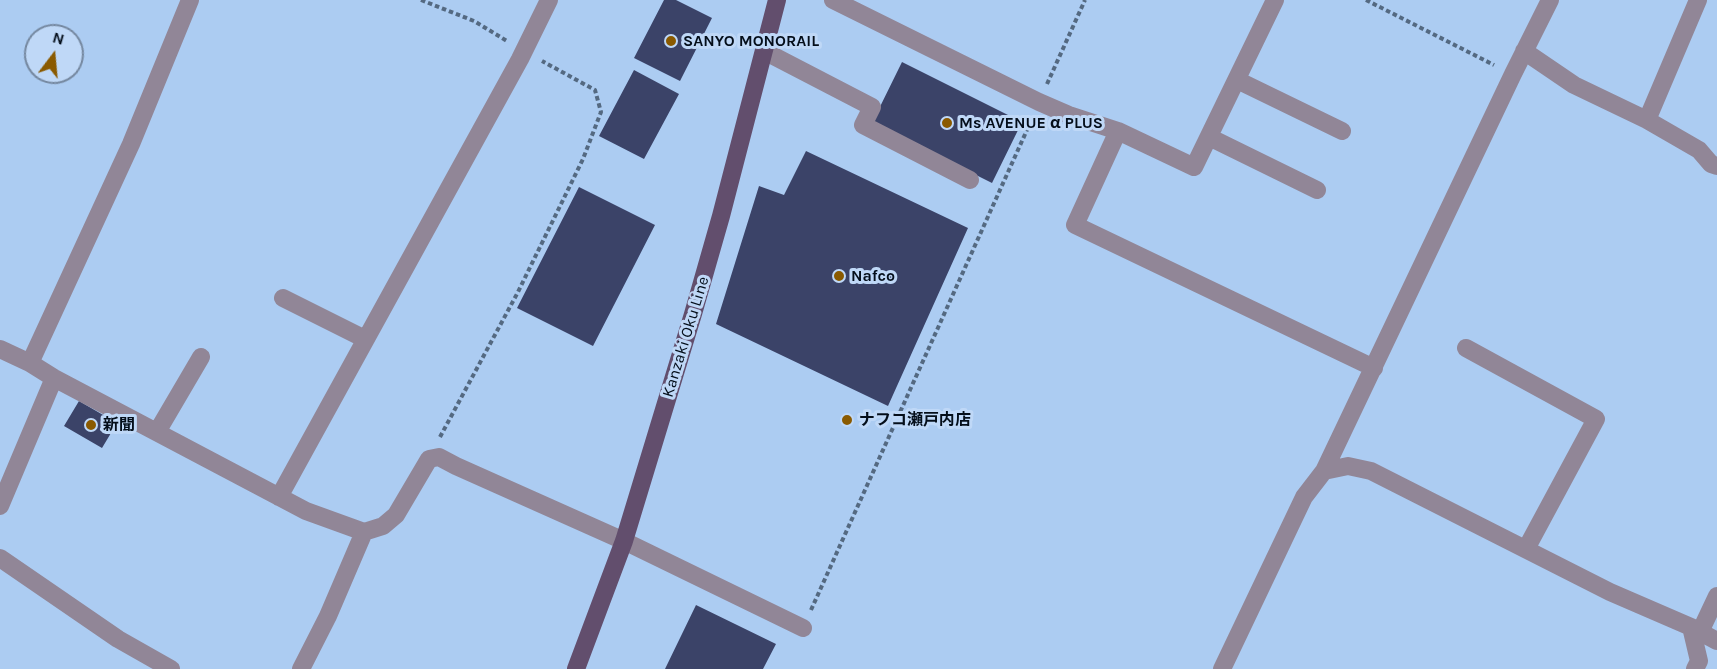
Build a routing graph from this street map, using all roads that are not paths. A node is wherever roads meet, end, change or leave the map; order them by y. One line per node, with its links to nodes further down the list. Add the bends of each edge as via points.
1 (190, 0): 23 (street, via 131,144)
2 (549, 0): 19 (street)
3 (777, 0): 8 (main road, Kanzaki Oku Line)
4 (833, 0): 12 (street, via 1039,102)
5 (1275, 0): 10 (street)
6 (1550, 0): 9 (street)
7 (1698, 0): 11 (street)
8 (764, 51): 16 (street, via 872,107 862,125); 31 (main road, Kanzaki Oku Line, via 715,238)
9 (1524, 51): 11 (street, via 1574,85); 24 (street)
10 (1237, 80): 13 (street); 14 (street)
11 (1647, 120): 15 (street, via 1699,150)
12 (1118, 131): 14 (street, via 1194,167); 24 (street, via 1075,225)
13 (1342, 131)
14 (1209, 137): 17 (street)
15 (1717, 166)
16 (970, 180)
17 (1317, 190)
18 (283, 298): 19 (street)
19 (365, 339): 28 (street)
20 (1466, 348): 32 (street, via 1596,419)
21 (3, 356): 23 (street)
22 (201, 357): 26 (street)
23 (30, 363): 25 (street)
24 (1374, 368): 27 (street)
25 (54, 378): 26 (street); 29 (street)
26 (157, 432): 28 (street)
27 (1324, 471): 32 (street, via 1348,466 1371,471); 41 (street, via 1304,497)
28 (279, 497): 30 (street)
29 (0, 506)
30 (364, 532): 31 (street, via 383,526 396,515 429,459 439,457); 39 (street)
31 (624, 541): 35 (street); 40 (main road, Kanzaki Oku Line)
32 (1526, 549): 36 (street)
33 (0, 558): 38 (street, via 118,639)
34 (1717, 596): 36 (street)
35 (803, 628)
36 (1695, 630): 37 (street); 42 (street, via 1699,661)
37 (1717, 641)
38 (171, 669)
39 (302, 669)
40 (576, 669)
41 (1222, 669)
42 (1695, 669)

